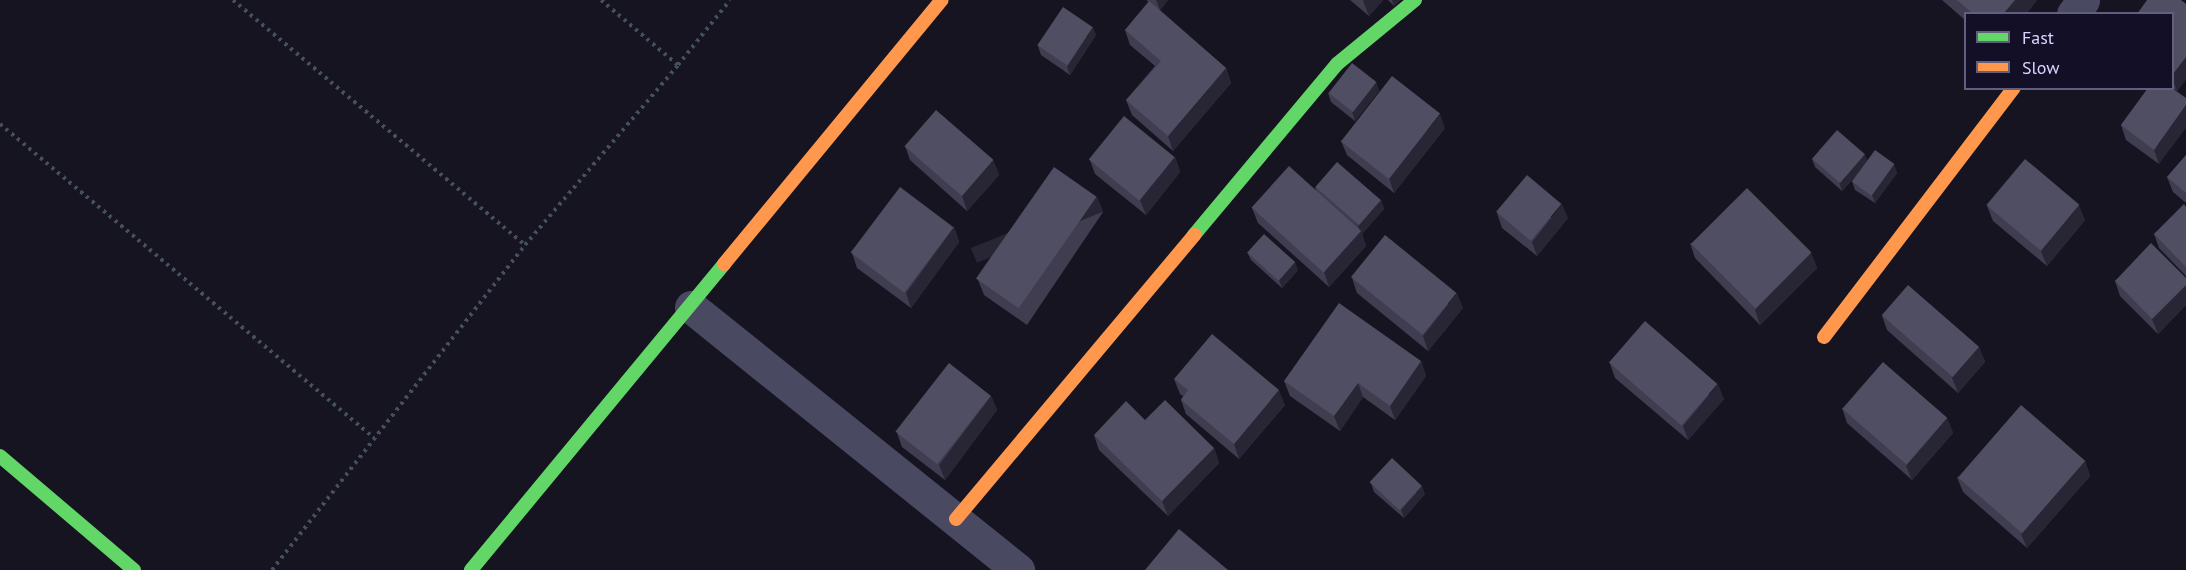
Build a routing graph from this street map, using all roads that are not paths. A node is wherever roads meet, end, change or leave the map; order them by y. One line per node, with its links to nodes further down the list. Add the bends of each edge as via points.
1 (942, 0): 4 (street)
2 (1415, 0): 7 (street, via 1337,64)
3 (2012, 90): 5 (street)
4 (691, 307): 7 (street); 9 (street)
5 (1824, 337)
6 (0, 456): 8 (street)
7 (956, 519): 10 (street)
8 (134, 570)
9 (471, 570)
10 (1018, 570)

